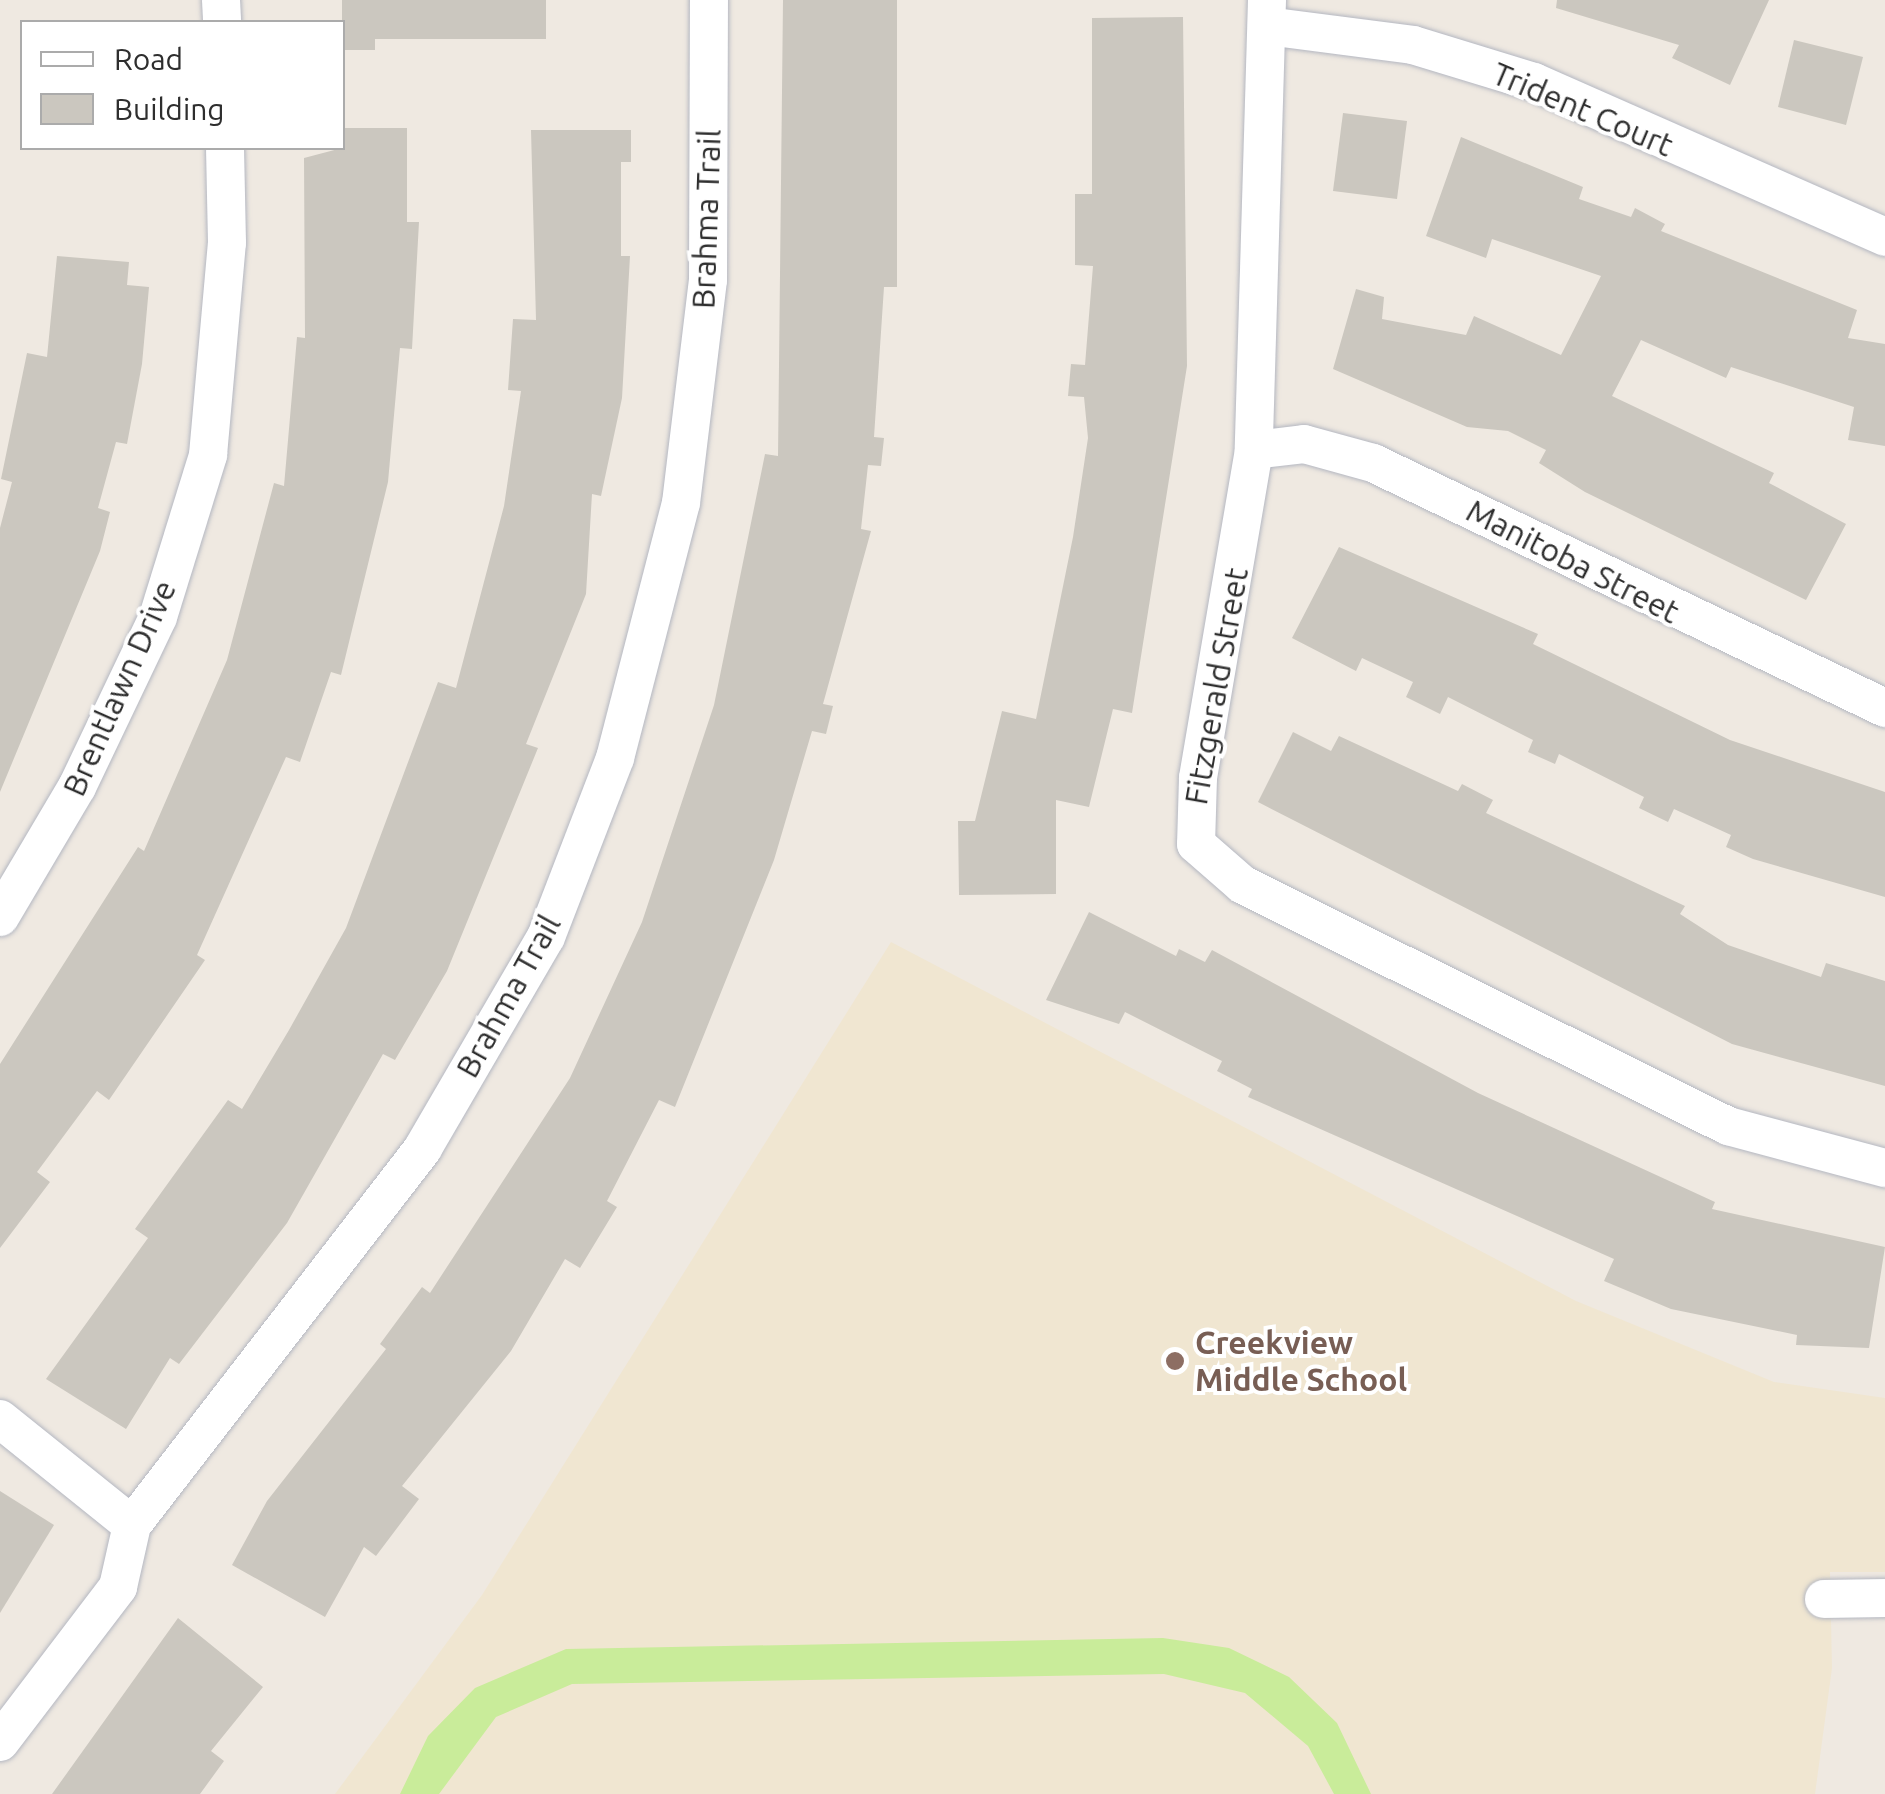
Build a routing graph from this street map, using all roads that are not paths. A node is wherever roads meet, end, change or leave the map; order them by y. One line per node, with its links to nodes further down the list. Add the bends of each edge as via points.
1 (709, 0): 10 (street, Brahma Trail, via 708,280 681,503 616,758 546,937 423,1148)
2 (1267, 13): 4 (street, Trident Court, via 1534,82); 5 (street, Fitzgerald Street)
3 (225, 150): 7 (street, Brentlawn Drive, via 227,243 208,455 158,617 77,787)
4 (1885, 237)
5 (1254, 450): 6 (street, Manitoba Street, via 1304,444 1374,463); 8 (street, Fitzgerald Street, via 1196,793 1192,832 1208,863 1728,1126)
6 (1885, 708)
7 (0, 916)
8 (1885, 1168)
9 (0, 1420): 10 (street)
10 (132, 1525): 13 (street, Brahma Trail, via 118,1587)
11 (1885, 1598): 12 (street)
12 (1824, 1599)
13 (0, 1742)

